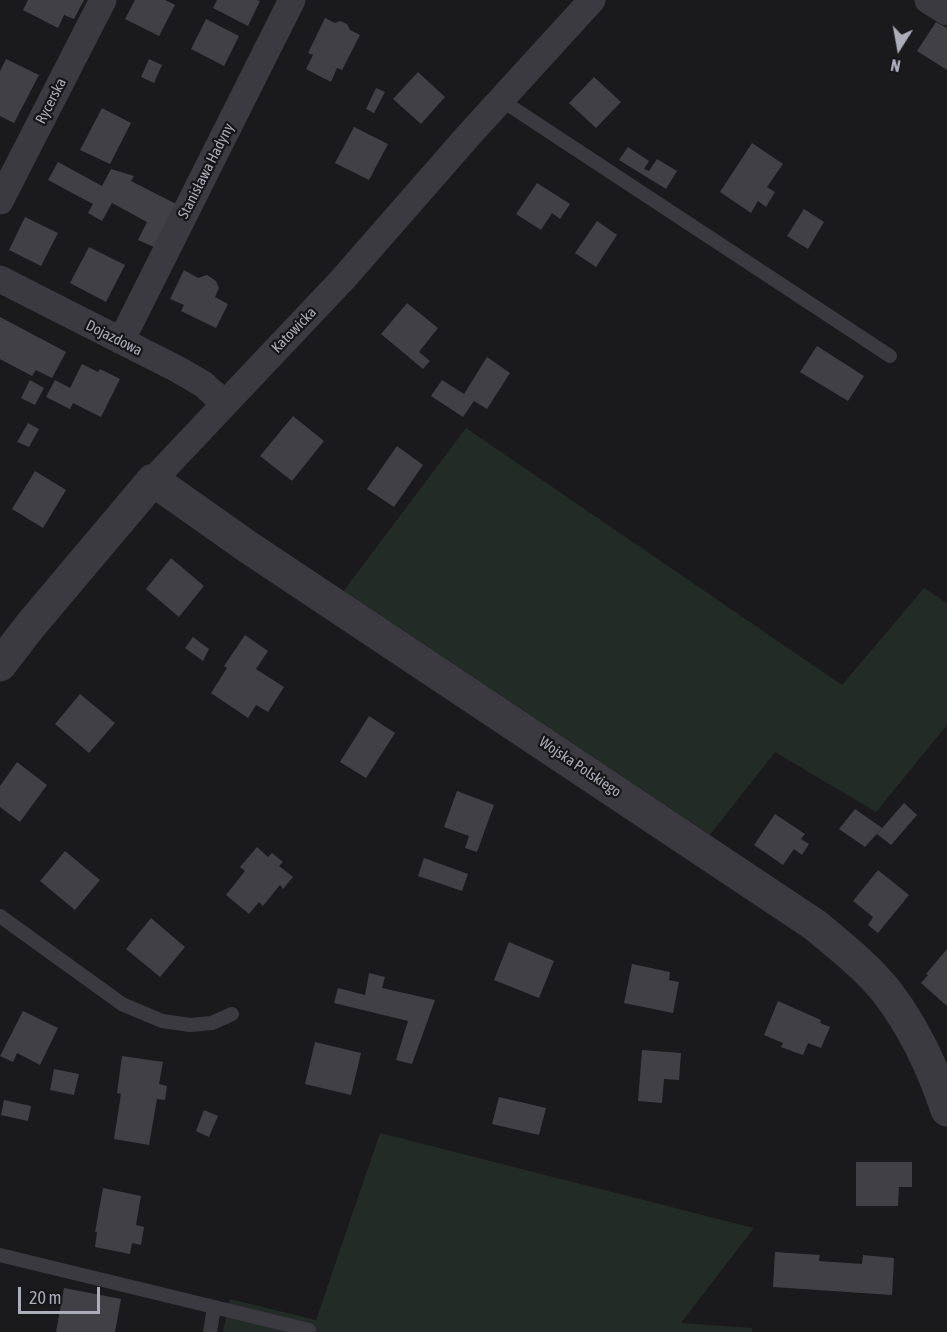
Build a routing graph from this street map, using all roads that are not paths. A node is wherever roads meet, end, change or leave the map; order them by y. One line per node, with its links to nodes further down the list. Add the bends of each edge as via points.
1 (103, 0): 7 (street, Rycerska)
2 (292, 0): 9 (street, Stanisława Hadyny)
3 (592, 0): 6 (street, Katowicka)
4 (928, 0): 5 (street)
5 (947, 12)
6 (501, 100): 10 (lane); 11 (street, Katowicka, via 343,279)
7 (0, 201)
8 (0, 279): 9 (street, Dojazdowa)
9 (121, 341): 11 (street, Dojazdowa, via 194,379)
10 (890, 356)
11 (224, 403): 12 (street, Katowicka)
12 (153, 480): 13 (street, Katowicka); 16 (street, Wojska Polskiego, via 815,925 850,954 901,1012 926,1056)
13 (0, 665)
14 (0, 916): 15 (lane, via 122,1004 152,1017 190,1024 212,1023)
15 (232, 1014)
16 (947, 1110)
17 (0, 1255): 18 (lane)
18 (214, 1308): 19 (lane); 20 (lane)
19 (309, 1330)
20 (210, 1332)

